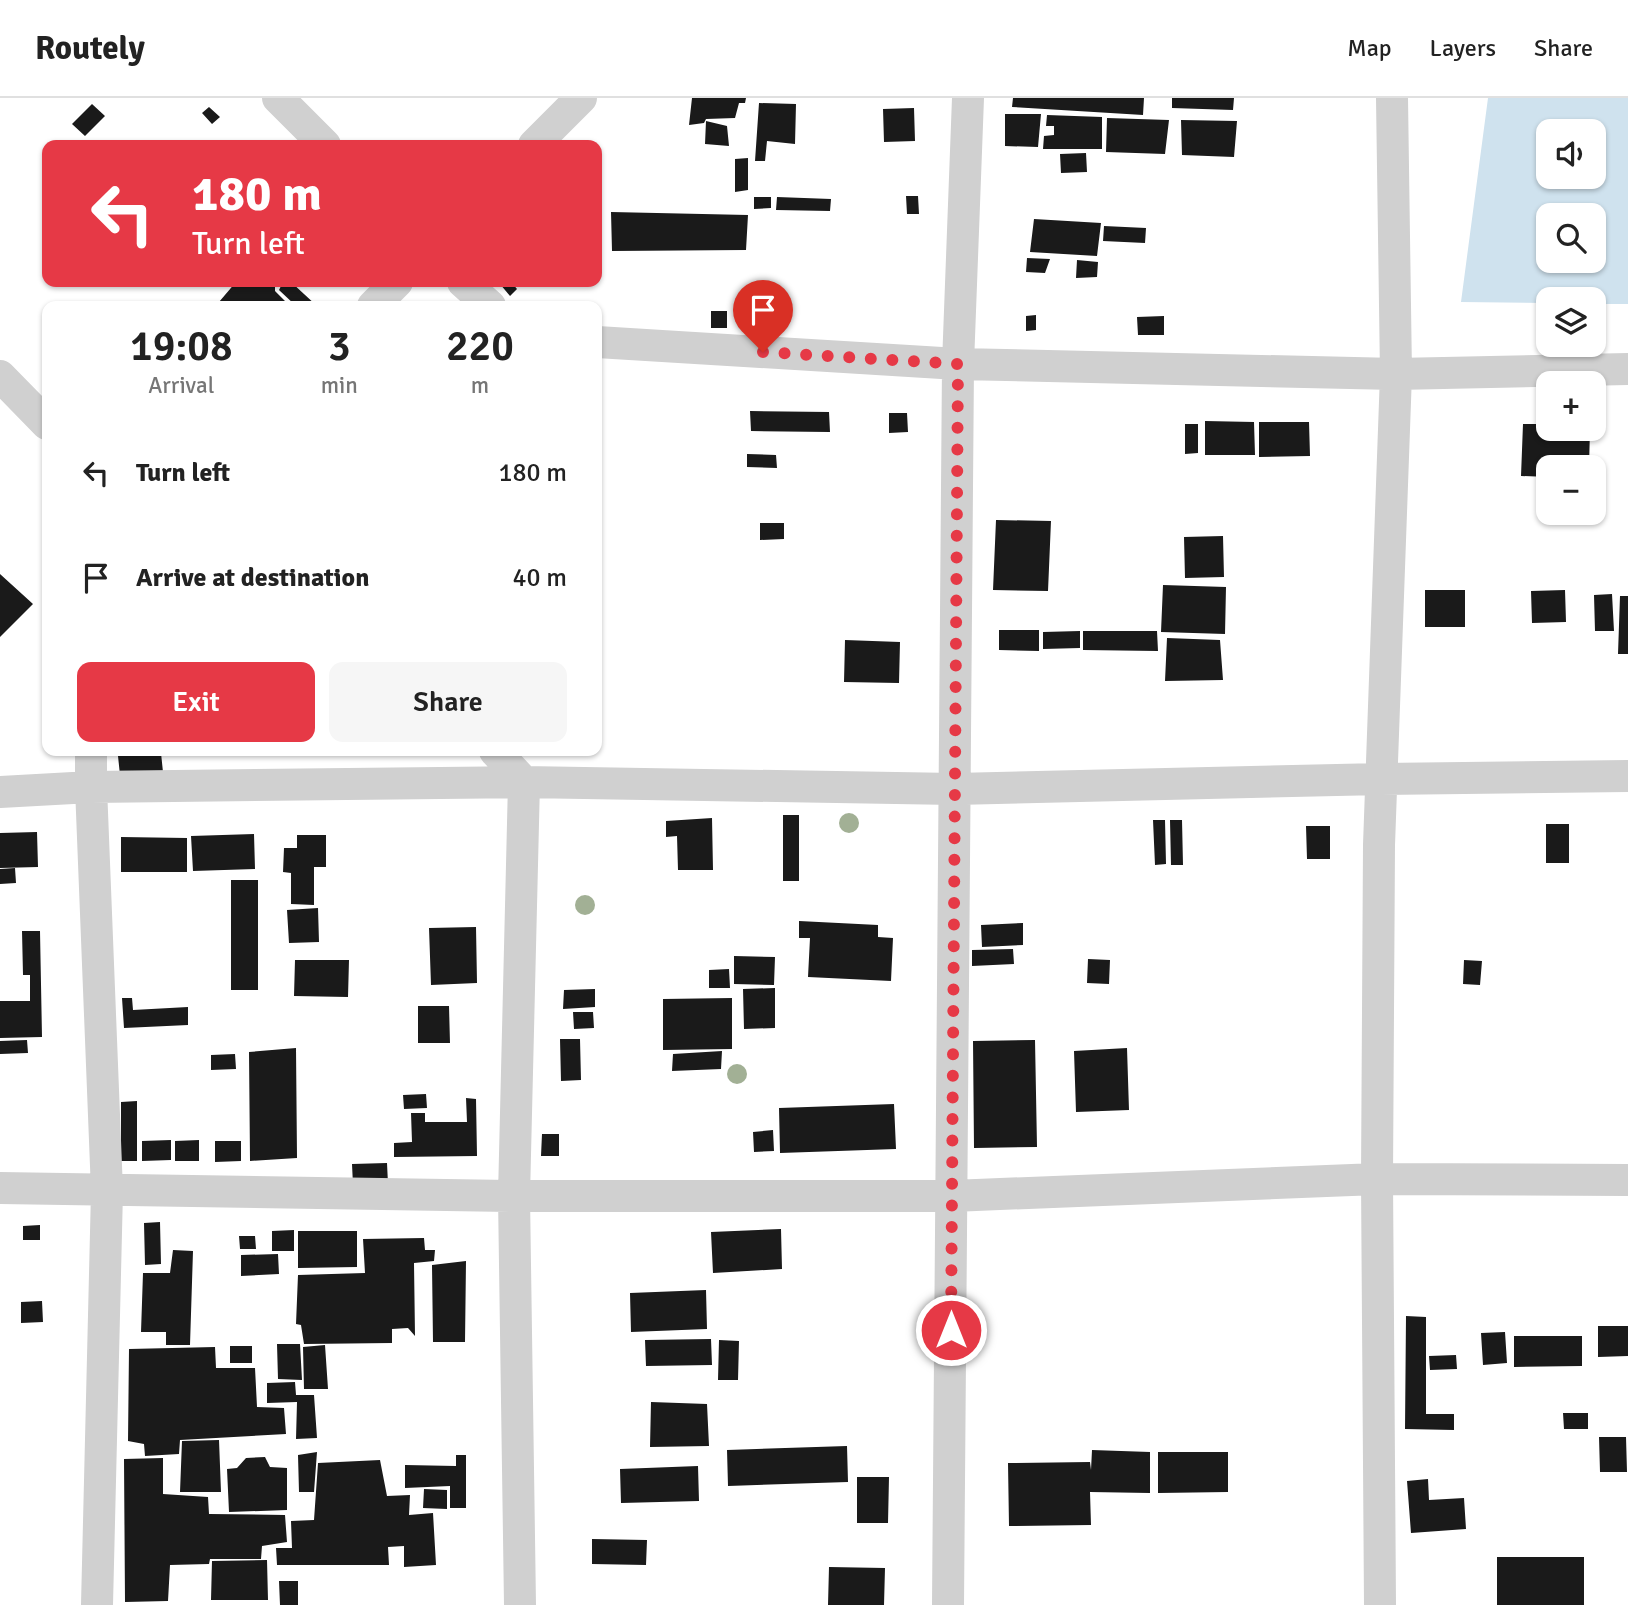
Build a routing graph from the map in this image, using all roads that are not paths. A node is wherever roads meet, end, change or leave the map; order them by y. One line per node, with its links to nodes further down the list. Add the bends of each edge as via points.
1 (278, 98): 5 (street)
2 (581, 98): 6 (street)
3 (968, 98): 12 (street)
4 (1392, 98): 14 (street)
5 (320, 140)
6 (539, 140)
7 (392, 287): 9 (street)
8 (469, 287): 10 (street)
9 (378, 301)
10 (484, 301)
11 (602, 342): 12 (street)
12 (958, 364): 14 (street); 23 (street)
13 (1628, 369): 14 (street)
14 (1396, 374): 20 (street)
15 (0, 376): 16 (street)
16 (42, 420)
17 (91, 756): 22 (street)
18 (500, 756): 21 (street)
19 (1628, 776): 20 (street)
20 (1381, 779): 23 (street); 25 (street)
21 (524, 782): 22 (street); 23 (street); 29 (street)
22 (90, 787): 24 (street); 28 (street)
23 (954, 789): 30 (street)
24 (0, 792)
25 (1377, 1178): 26 (street); 30 (street); 34 (street)
26 (1628, 1180)
27 (0, 1188): 28 (street)
28 (107, 1191): 29 (street); 31 (street)
29 (514, 1196): 30 (street); 32 (street)
30 (952, 1196): 33 (street)
31 (97, 1605)
32 (520, 1605)
33 (948, 1605)
34 (1380, 1605)

